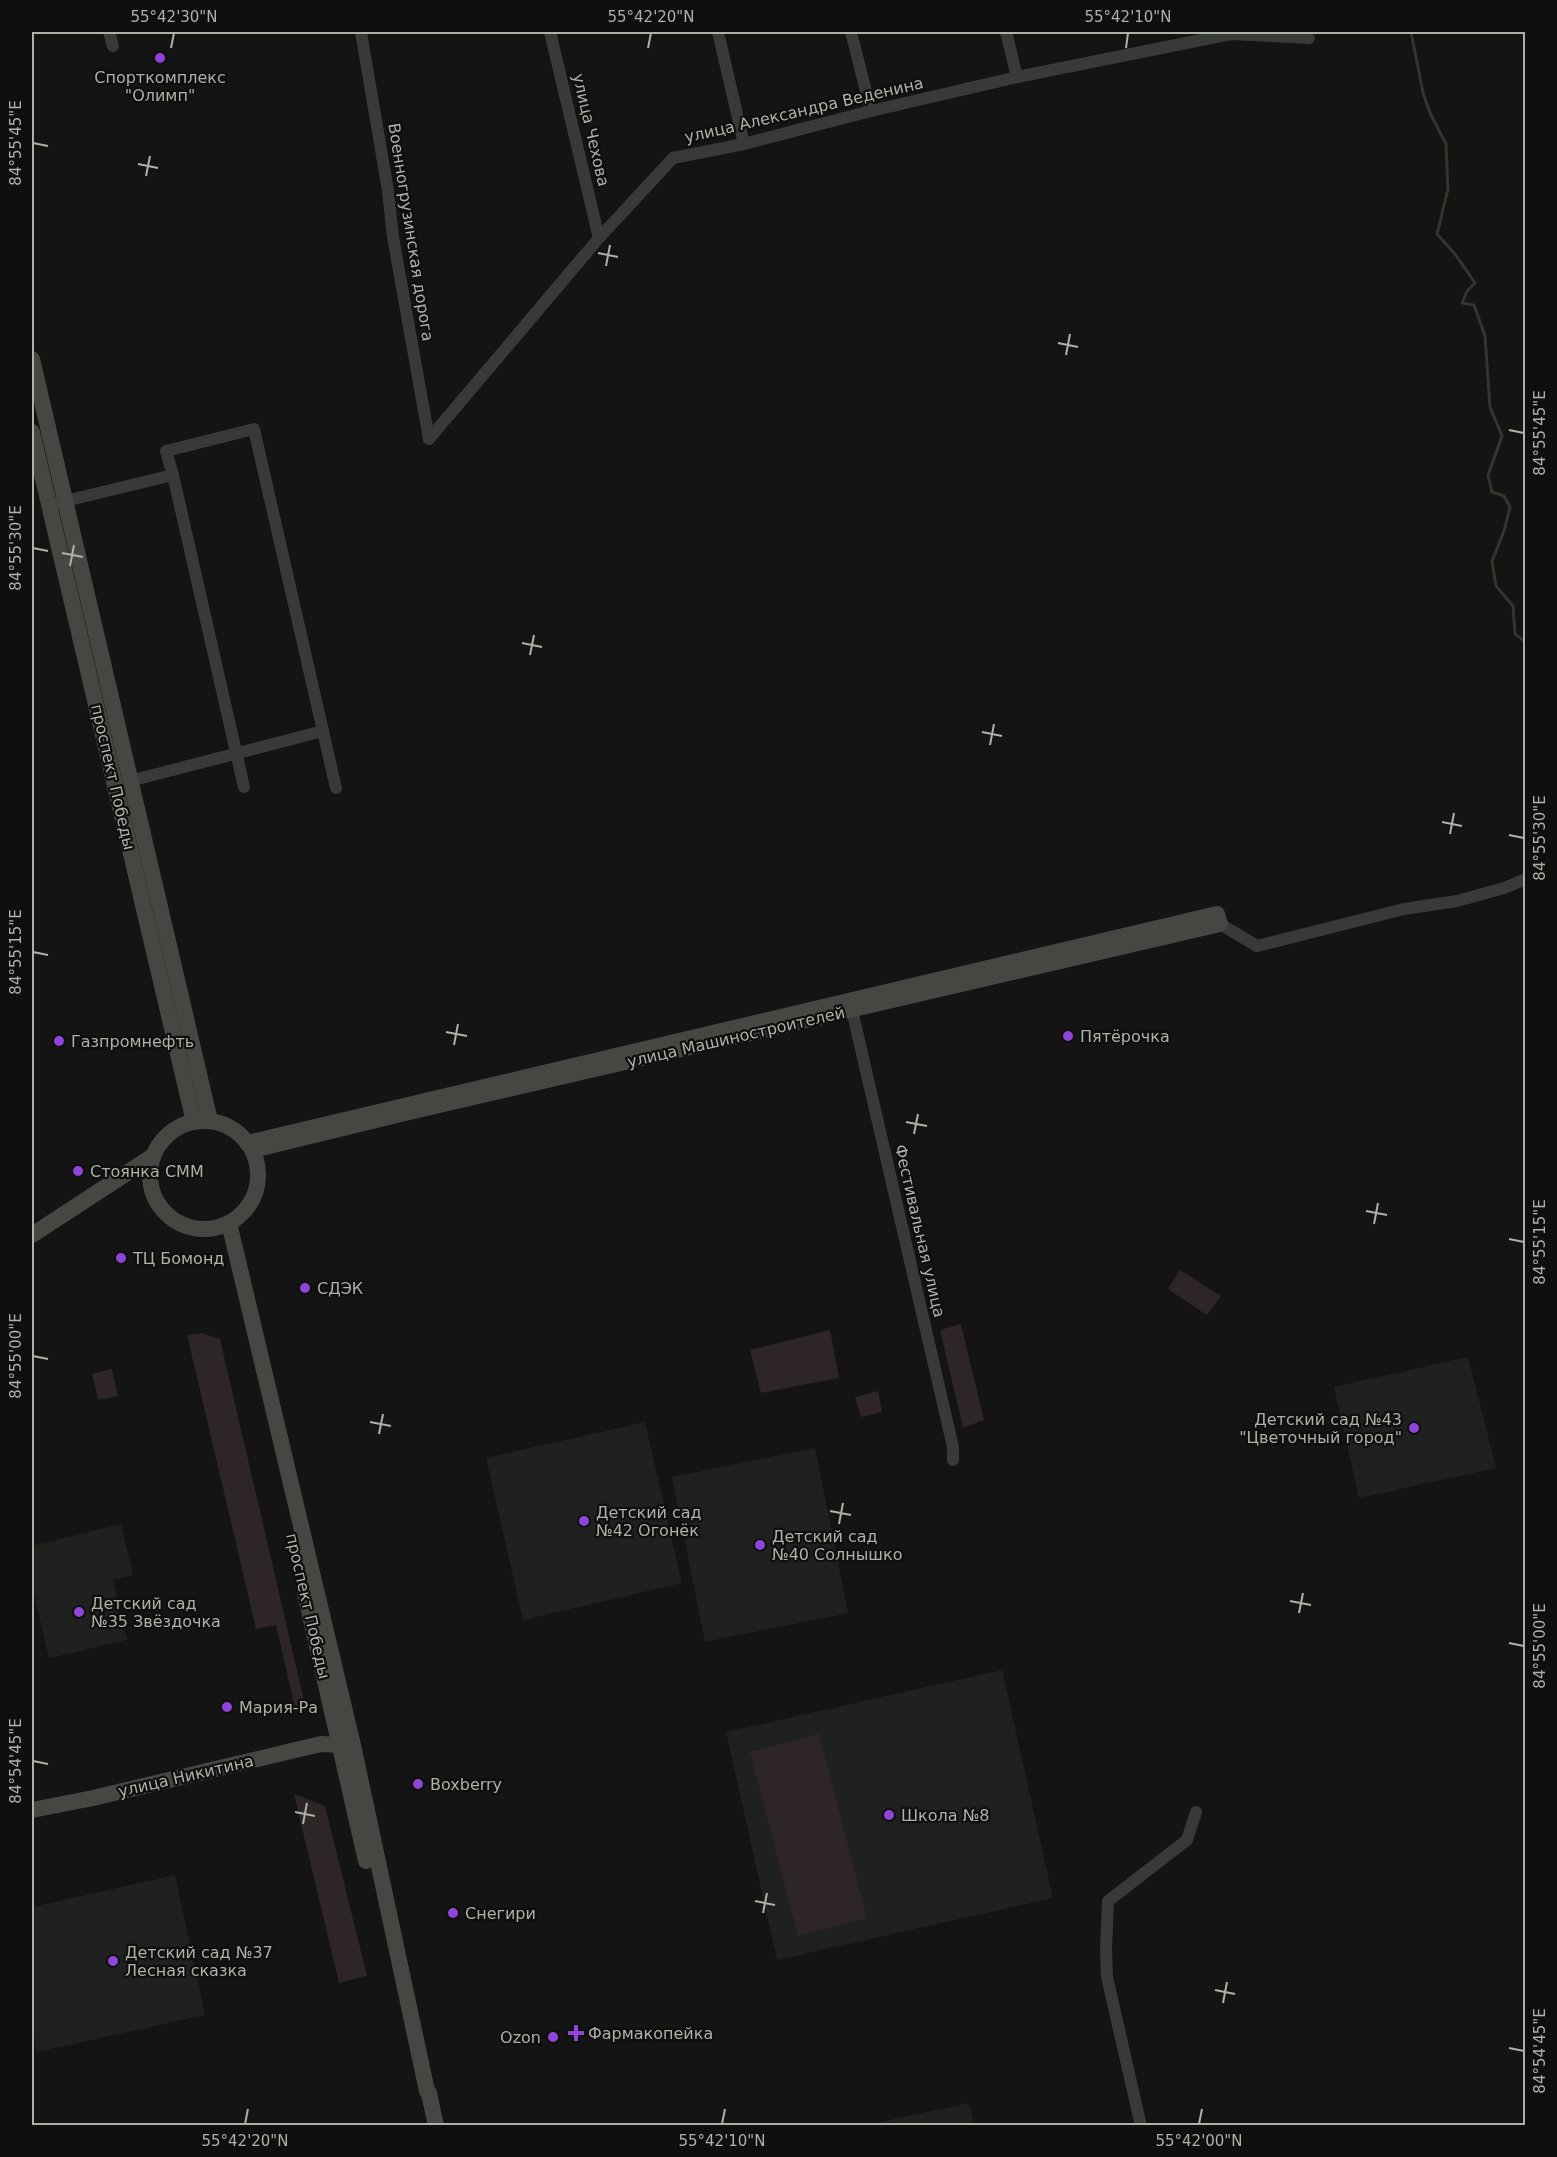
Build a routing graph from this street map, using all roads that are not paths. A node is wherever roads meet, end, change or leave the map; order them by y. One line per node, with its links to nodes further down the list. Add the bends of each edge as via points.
1 (110, 32): 8 (street)
2 (361, 32): 15 (street, Военногрузинская дорога)
3 (550, 32): 12 (street, улица Чехова)
4 (718, 32): 11 (street)
5 (851, 32): 10 (street)
6 (1006, 32): 9 (street)
7 (1309, 38): 9 (street, улица Александра Веденина, via 1231,34)
8 (113, 46)
9 (1017, 77): 10 (street, улица Александра Веденина)
10 (871, 111): 11 (street, улица Александра Веденина)
11 (744, 144): 12 (street, улица Александра Веденина, via 672,158)
12 (599, 237): 15 (street, улица Александра Веденина)
13 (32, 359): 17 (main road)
14 (32, 432): 17 (main road, проспект Победы)
15 (429, 439)
16 (172, 476): 17 (street); 18 (street, via 166,451 254,429); 19 (street)
17 (57, 503): 20 (main road); 26 (main road, проспект Победы)
18 (323, 731): 19 (street); 22 (street)
19 (236, 753): 20 (street); 21 (street)
20 (130, 781): 26 (main road)
21 (244, 787)
22 (336, 788)
23 (1526, 879): 24 (street, via 1457,901 1404,909 1257,946)
24 (1220, 924): 25 (main road, улица Машиностроителей); 27 (main road, via 1217,914)
25 (852, 1010): 27 (main road, улица Машиностроителей); 33 (street, Фестивальная улица)
26 (202, 1121): 27 (main road, via 225,1125 239,1133); 28 (main road, via 176,1128 162,1140)
27 (250, 1147): 30 (main road, via 258,1173 255,1196 236,1220)
28 (153, 1156): 29 (main road); 31 (main road)
29 (150, 1174): 30 (main road, via 152,1192 172,1220 205,1230); 32 (main road, via 104,1197)
30 (225, 1225): 34 (main road, проспект Победы); 38 (main road, via 351,1737)
31 (32, 1235)
32 (32, 1248)
33 (953, 1460)
34 (339, 1745): 35 (main road, улица Никитина, via 321,1744); 37 (main road, проспект Победы)
35 (32, 1810)
36 (1196, 1812): 39 (street, via 1187,1840 1108,1901 1107,1977)
37 (425, 2126)
38 (436, 2126)
39 (1141, 2126)

